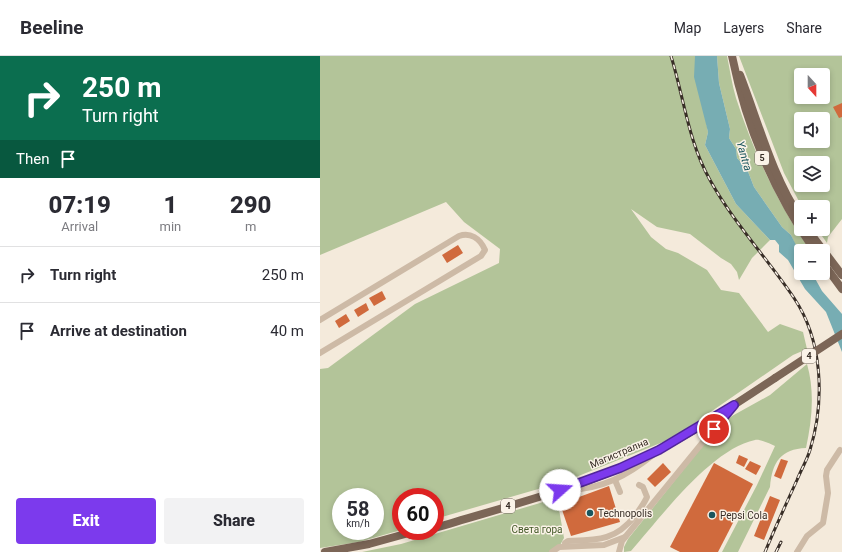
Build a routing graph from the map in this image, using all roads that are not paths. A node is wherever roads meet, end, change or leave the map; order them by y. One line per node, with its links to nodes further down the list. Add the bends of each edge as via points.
1 (794, 207): 2 (main road, 5, via 769,157 732,56 740,92 766,168)
2 (794, 220)
3 (812, 236): 5 (main road)
4 (830, 273): 6 (main road)
5 (841, 274)
6 (842, 289)
7 (320, 320): 9 (street, via 458,236 471,234 485,250 481,256)
8 (842, 334): 10 (main road, Магистрална / 4, bridge)
9 (320, 353)
10 (734, 405): 11 (main road, Магистрална / 4); 20 (street)
11 (674, 442): 12 (main road, Магистрална / 4); 18 (main road, Магистрална / 4, via 592,476)
12 (659, 450): 14 (street, via 636,469); 16 (main road, Магистрална / 4, via 620,468)
13 (840, 450): 28 (street, via 827,470 828,493 823,523 807,536)
14 (615, 480): 16 (street, via 586,490); 17 (street)
15 (639, 485): 23 (street, via 647,498 626,528 592,540 567,541)
16 (560, 490): 19 (main road, Магистрална / 4)
17 (620, 492)
18 (444, 524)
19 (444, 524)
20 (625, 537): 23 (street, via 604,544); 27 (street)
21 (392, 538): 24 (main road)
22 (394, 540): 25 (main road)
23 (566, 546): 26 (street)
24 (325, 552)
25 (347, 552)
26 (552, 552)
27 (619, 552)
28 (797, 552)

